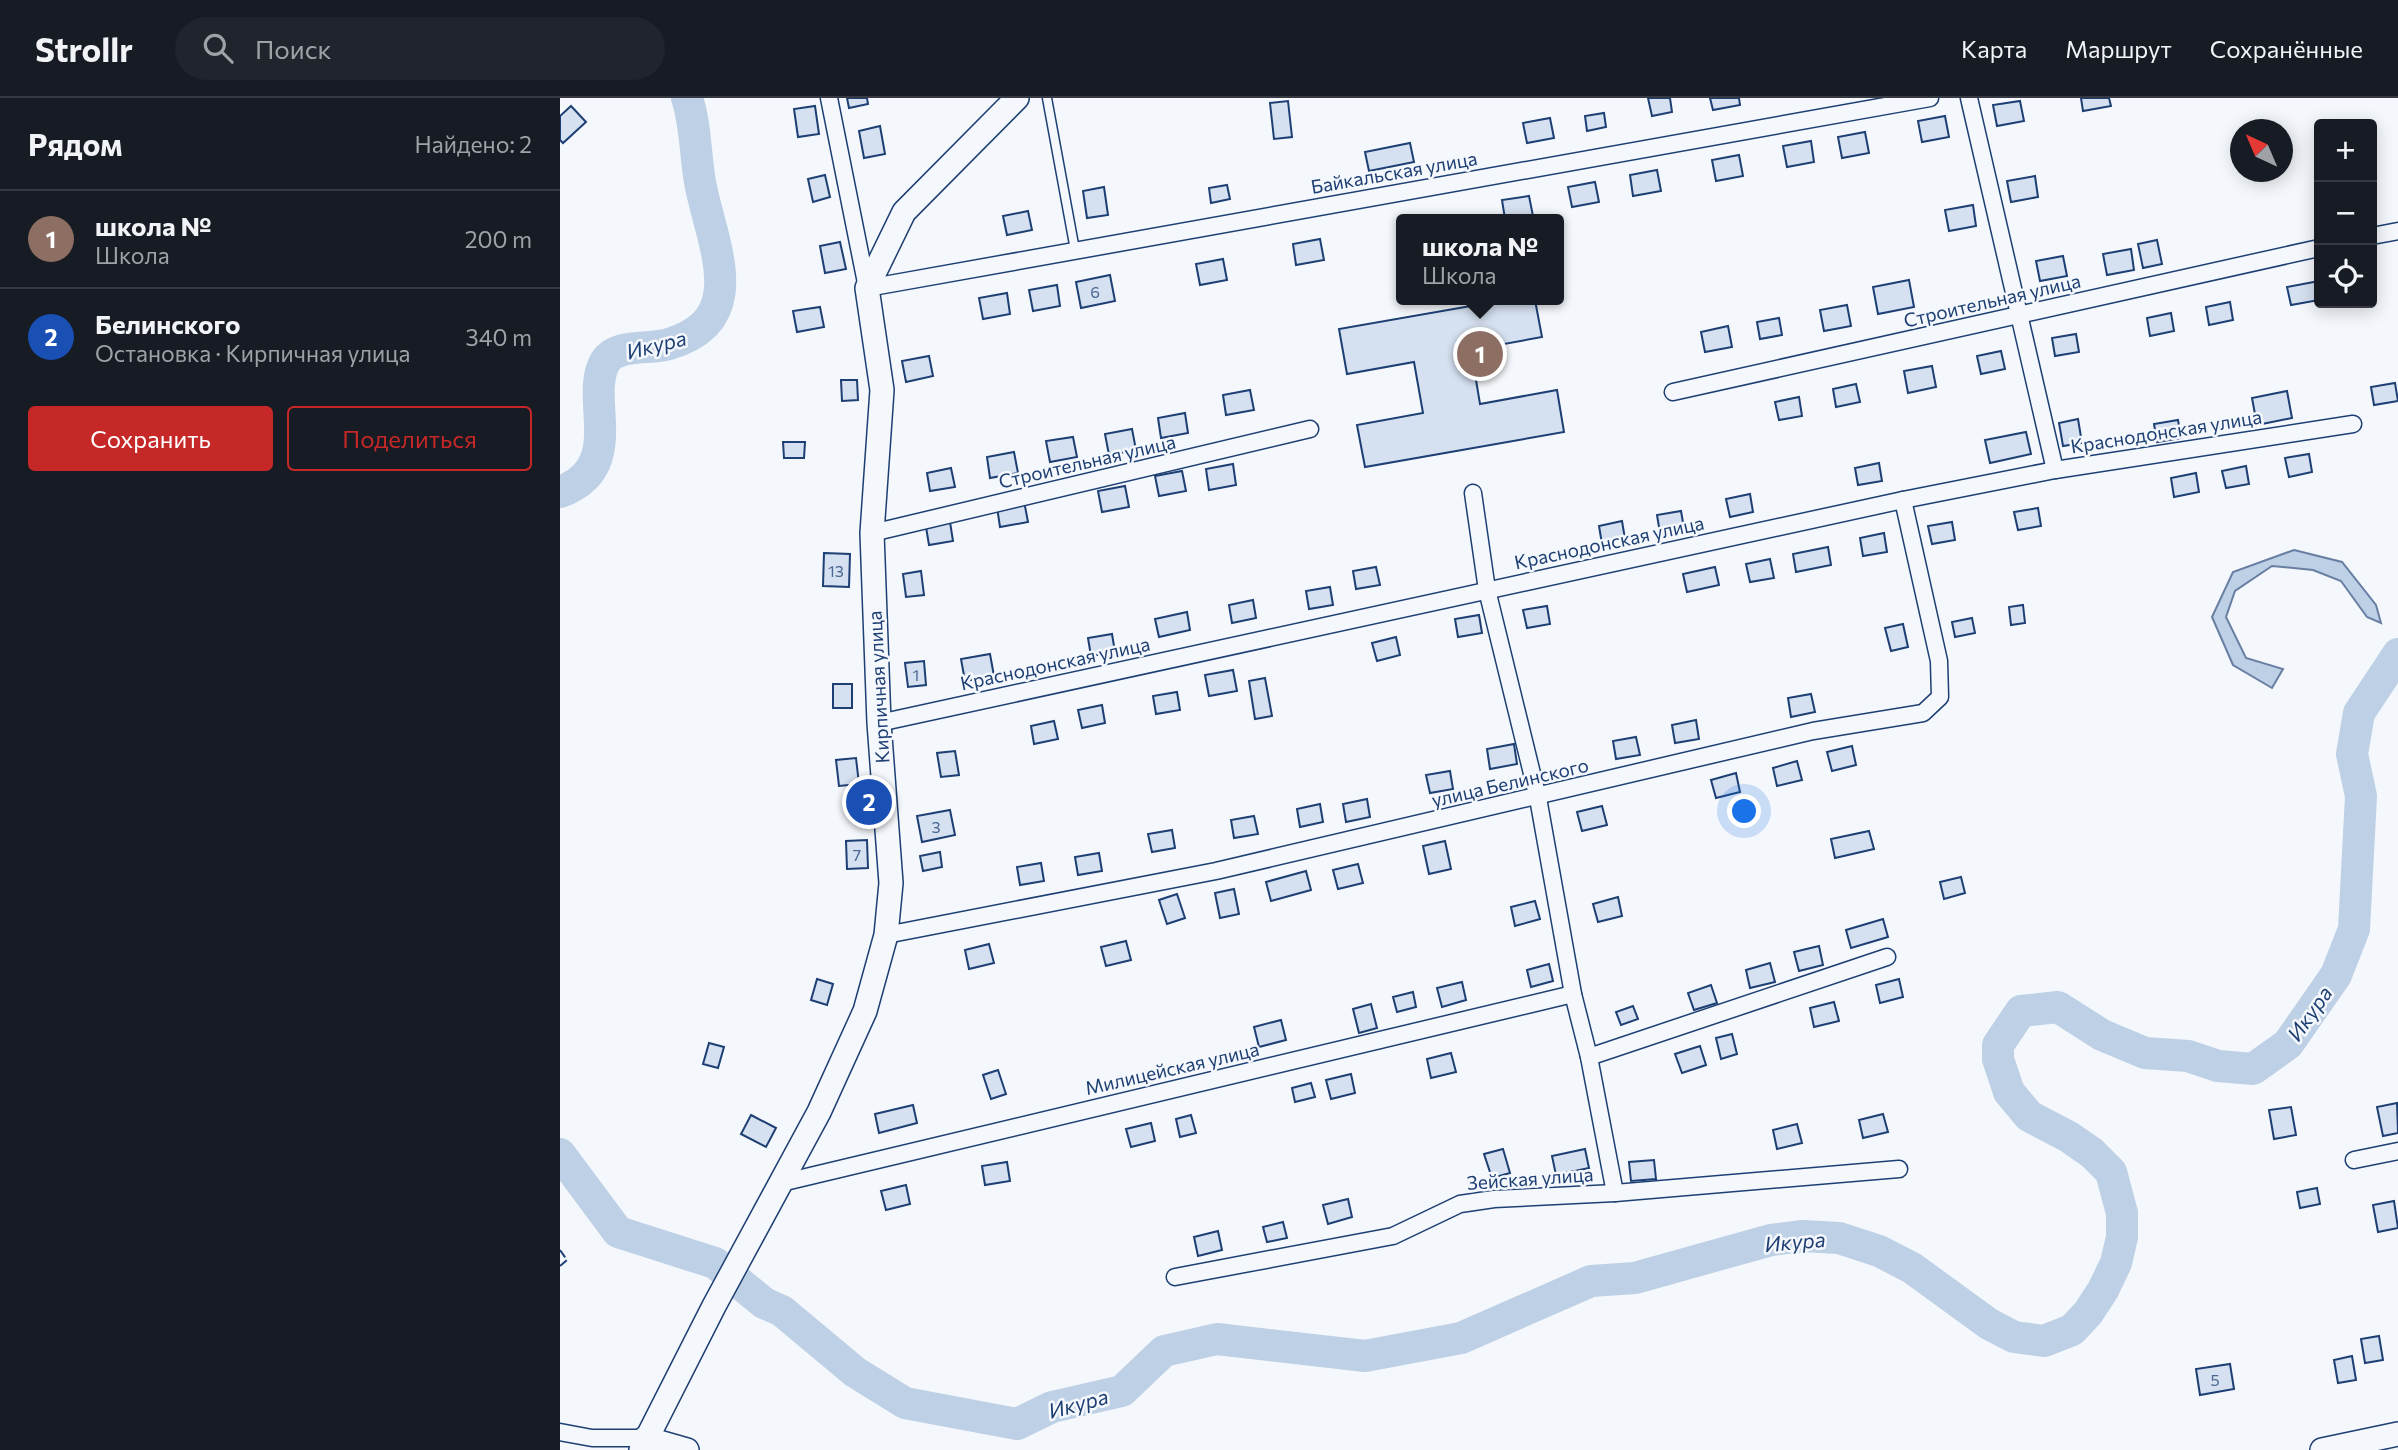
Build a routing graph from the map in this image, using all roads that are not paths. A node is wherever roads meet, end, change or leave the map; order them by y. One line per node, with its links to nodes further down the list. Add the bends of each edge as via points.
1 (829, 98): 10 (street, Кирпичная улица)
2 (1017, 98): 10 (street, via 904,212)
3 (1047, 98): 9 (lane)
4 (1930, 98): 9 (street, Байкальская улица)
5 (1969, 98): 11 (street)
6 (2398, 230): 7 (street)
7 (2377, 235)
8 (2314, 249): 11 (street, Строительная улица)
9 (1075, 250): 10 (street, Байкальская улица)
10 (867, 288): 18 (street, Кирпичная улица, via 882,390)
11 (2020, 315): 12 (street, Строительная улица); 15 (street)
12 (1673, 392)
13 (2353, 424): 15 (street, Краснодонская улица)
14 (1310, 429): 18 (street, Строительная улица)
15 (2056, 470): 17 (street, Краснодонская улица)
16 (1473, 493): 19 (street)
17 (1903, 500): 19 (street, Краснодонская улица); 21 (street, улица Белинского, via 1939,661 1940,697 1923,713 1813,731)
18 (872, 533): 20 (street, Кирпичная улица)
19 (1487, 590): 20 (street, Краснодонская улица); 21 (street)
20 (879, 723): 22 (street, Кирпичная улица, via 891,883)
21 (1538, 798): 22 (street, улица Белинского, via 1216,871); 24 (street)
22 (886, 935): 29 (street, Кирпичная улица, via 865,1011)
23 (1887, 957): 25 (street)
24 (1573, 995): 25 (street); 29 (street, Милицейская улица)
25 (1589, 1057): 30 (street)
26 (2398, 1151): 27 (street)
27 (2354, 1160)
28 (1899, 1169): 30 (street, Зейская улица)
29 (781, 1183): 34 (street, Кирпичная улица)
30 (1615, 1193): 31 (street, Зейская улица, via 1460,1204 1393,1236)
31 (1175, 1277)
32 (560, 1432): 34 (street)
33 (2398, 1434): 36 (street)
34 (643, 1444): 35 (street)
35 (687, 1450)
36 (2322, 1450)

